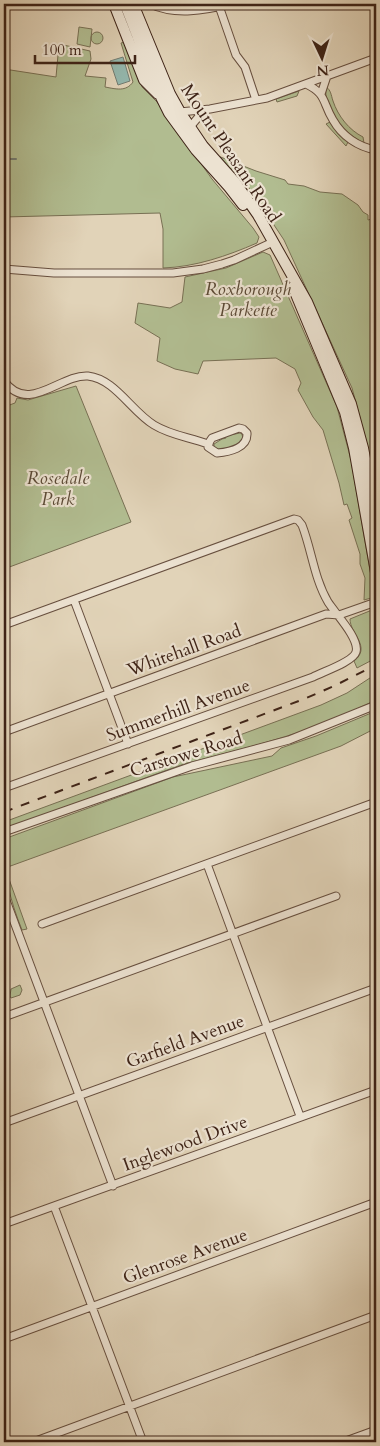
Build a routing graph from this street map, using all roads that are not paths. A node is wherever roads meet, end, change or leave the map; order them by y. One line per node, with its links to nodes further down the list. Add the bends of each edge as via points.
1 (114, 4): 11 (main road, via 144,80)
2 (125, 4): 11 (main road, Mount Pleasant Road)
3 (133, 4): 14 (main road, Mount Pleasant Road)
4 (150, 4): 6 (street, via 175,11)
5 (232, 4): 6 (street)
6 (219, 6): 12 (street)
7 (376, 58): 8 (street)
8 (327, 76): 9 (street); 10 (street)
9 (306, 84): 10 (street); 12 (street)
10 (321, 94): 16 (street, via 332,119 344,134 358,144)
11 (161, 97): 17 (main road, Mount Pleasant Road, via 196,150)
12 (256, 100): 13 (street)
13 (210, 109): 14 (street); 15 (street)
14 (180, 112): 15 (main road, Mount Pleasant Road)
15 (190, 127): 17 (main road, Mount Pleasant Road, via 235,182)
16 (376, 150)
17 (271, 239): 18 (main road, Mount Pleasant Road); 19 (street, via 222,264 173,273 54,273)
18 (285, 263): 22 (main road, Mount Pleasant Road, via 307,302 351,404); 23 (main road, Mount Pleasant Road, via 345,412)
19 (4, 269)
20 (4, 381): 21 (street, via 12,390 26,395 83,376 98,379 109,384 134,410 163,431)
21 (208, 444): 21 (street, via 214,452 223,452 242,446 247,433 243,429 234,429 212,438)
22 (376, 518)
23 (376, 572)
24 (74, 600): 26 (street, via 298,520 305,532 321,588); 27 (street); 28 (street)
25 (376, 602): 26 (street, Whitehall Road)
26 (339, 615): 28 (street, Whitehall Road, via 326,614); 31 (street, Summerhill Avenue, via 354,640 356,650 346,662)
27 (4, 625)
28 (109, 693): 30 (street, Whitehall Road); 31 (street)
29 (376, 705): 34 (street, Carstowe Road, via 289,740 192,766)
30 (4, 732)
31 (128, 744): 32 (street, Summerhill Avenue)
32 (4, 788)
33 (376, 802): 35 (street)
34 (4, 832)
35 (207, 864): 38 (street); 39 (street)
36 (4, 895): 41 (street)
37 (336, 896): 39 (street)
38 (42, 924)
39 (232, 933): 41 (street); 43 (street)
40 (376, 988): 43 (street, Garfield Avenue)
41 (44, 1002): 42 (street); 45 (street)
42 (4, 1017)
43 (268, 1028): 45 (street, Garfield Avenue); 46 (street)
44 (376, 1090): 46 (street, Inglewood Drive)
45 (80, 1095): 47 (street, Garfield Avenue); 48 (street)
46 (300, 1116): 48 (street, Inglewood Drive)
47 (4, 1123)
48 (113, 1186): 50 (street, Inglewood Drive)
49 (376, 1202): 52 (street, Glenrose Avenue)
50 (54, 1206): 51 (street, Inglewood Drive); 52 (street)
51 (4, 1224)
52 (92, 1307): 54 (street, Glenrose Avenue); 55 (street)
53 (376, 1315): 55 (street)
54 (4, 1339)
55 (130, 1406): 57 (street); 58 (street)
56 (376, 1430): 59 (street)
57 (33, 1442)
58 (143, 1442)
59 (344, 1442)

